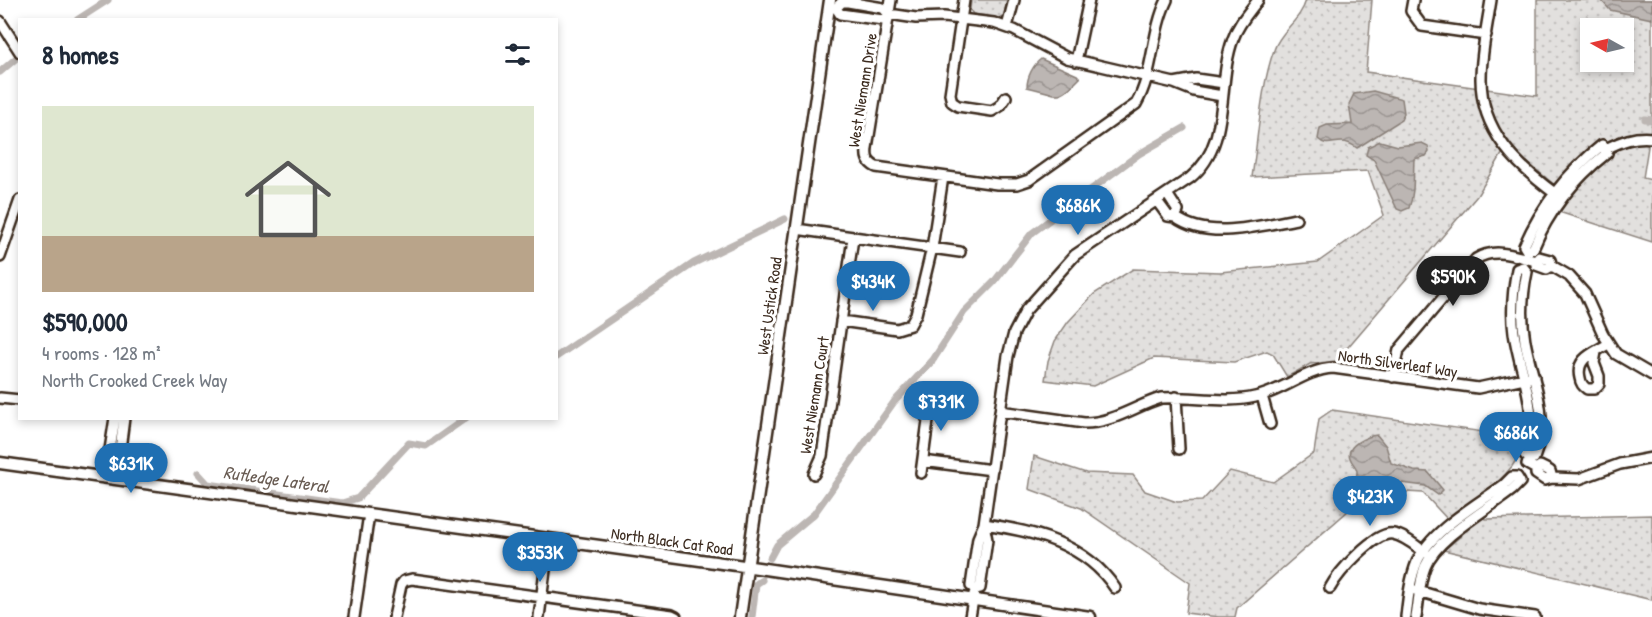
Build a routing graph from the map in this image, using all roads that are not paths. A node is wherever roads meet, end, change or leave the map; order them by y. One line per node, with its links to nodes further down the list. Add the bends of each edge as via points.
1 (891, 0): 10 (street)
2 (964, 0): 11 (street)
3 (1014, 0): 13 (street)
4 (1089, 0): 16 (street)
5 (1167, 0): 17 (street)
6 (1258, 0): 19 (street, via 1232,40)
7 (1413, 0): 14 (street, via 1411,11 1422,26)
8 (1491, 0): 14 (street)
9 (832, 5): 10 (street, via 848,2 883,8); 10 (street, via 840,14 866,19 883,20); 30 (main road, West Ustick Road)
10 (889, 14): 11 (street); 23 (street, West Niemann Drive, via 866,156 876,167)
11 (962, 19): 13 (street); 21 (street, via 952,102 992,111)
12 (0, 21): 15 (street)
13 (1007, 27): 16 (street)
14 (1486, 35): 25 (street, via 1482,87 1490,123 1508,153)
15 (18, 49)
16 (1076, 61): 17 (street)
17 (1146, 77): 18 (street); 23 (street, via 1136,104 1029,180 1004,185)
18 (1174, 83): 19 (street); 20 (street)
19 (1224, 83): 20 (street)
20 (1222, 96): 24 (street, via 1212,152 1197,173)
21 (1006, 97)
22 (1649, 137): 25 (street, via 1620,141 1606,149 1602,146 1568,175)
23 (943, 177): 32 (street)
24 (1167, 194): 26 (street); 28 (street, via 1178,211)
25 (1558, 195): 35 (street, via 1533,226 1524,246)
26 (1157, 201): 28 (street, via 1168,216); 47 (street, via 1075,255 1030,306 1010,346)
27 (18, 206): 34 (street)
28 (1175, 217): 29 (street, via 1183,223 1214,229)
29 (1296, 219)
30 (796, 229): 31 (street); 65 (main road, West Ustick Road)
31 (853, 238): 32 (street); 36 (street, West Niemann Court)
32 (932, 248): 33 (street); 36 (street, via 910,325 897,329)
33 (960, 252)
34 (0, 258)
35 (1525, 259): 37 (street, via 1547,269 1552,266 1569,276 1585,294); 40 (street, via 1495,252 1476,259 1399,350); 41 (street, via 1517,269 1512,306 1514,331)
36 (841, 321): 59 (street, West Niemann Court, via 822,456)
37 (1608, 344): 38 (street); 39 (street, via 1616,354)
38 (1596, 352)
39 (1652, 375)
40 (1393, 377): 41 (street, North Silverleaf Way, via 1478,388); 42 (street, North Silverleaf Way, via 1323,368)
41 (1529, 377): 55 (street, via 1532,418 1525,455)
42 (1262, 396): 43 (street, North Silverleaf Way, via 1234,400); 50 (street)
43 (1176, 397): 47 (street, North Silverleaf Way, via 1150,402 1095,423); 51 (street)
44 (0, 398): 45 (street)
45 (18, 400)
46 (922, 408): 54 (street, via 928,421)
47 (1000, 411): 57 (street)
48 (115, 420): 52 (street, via 109,456)
49 (124, 420): 52 (street, via 118,457)
50 (1270, 424)
51 (1179, 449)
52 (114, 458): 60 (street)
53 (1652, 458): 55 (street, via 1620,464 1579,479 1545,480)
54 (923, 460): 57 (street); 58 (street)
55 (1528, 461): 64 (street, via 1517,477 1520,482 1512,490)
56 (0, 463): 60 (main road, North Black Cat Road)
57 (992, 470): 62 (street)
58 (921, 473)
59 (814, 474)
60 (110, 476): 61 (main road, North Black Cat Road)
61 (369, 514): 63 (main road, North Black Cat Road); 72 (street)
62 (984, 524): 66 (street, via 1020,529 1065,545 1105,572); 70 (street, via 971,586)
63 (549, 539): 65 (main road, North Black Cat Road); 71 (street)
64 (1427, 554): 67 (street, via 1397,535 1382,535 1338,574); 68 (street, via 1416,564); 69 (street)
65 (748, 567): 70 (main road, North Black Cat Road); 76 (main road, West Ustick Road)
66 (1116, 588)
67 (1330, 588)
68 (1410, 588): 69 (street); 79 (street)
69 (1420, 591): 80 (street); 81 (street, via 1479,609)
70 (974, 594): 77 (street); 78 (main road, North Black Cat Road)
71 (541, 597): 73 (street, via 412,579 404,581 399,591); 74 (street); 75 (street)
72 (354, 617)
73 (394, 617)
74 (538, 617)
75 (676, 617)
76 (740, 617)
77 (970, 617)
78 (1090, 617)
79 (1406, 617)
80 (1416, 617)
81 (1536, 617)

